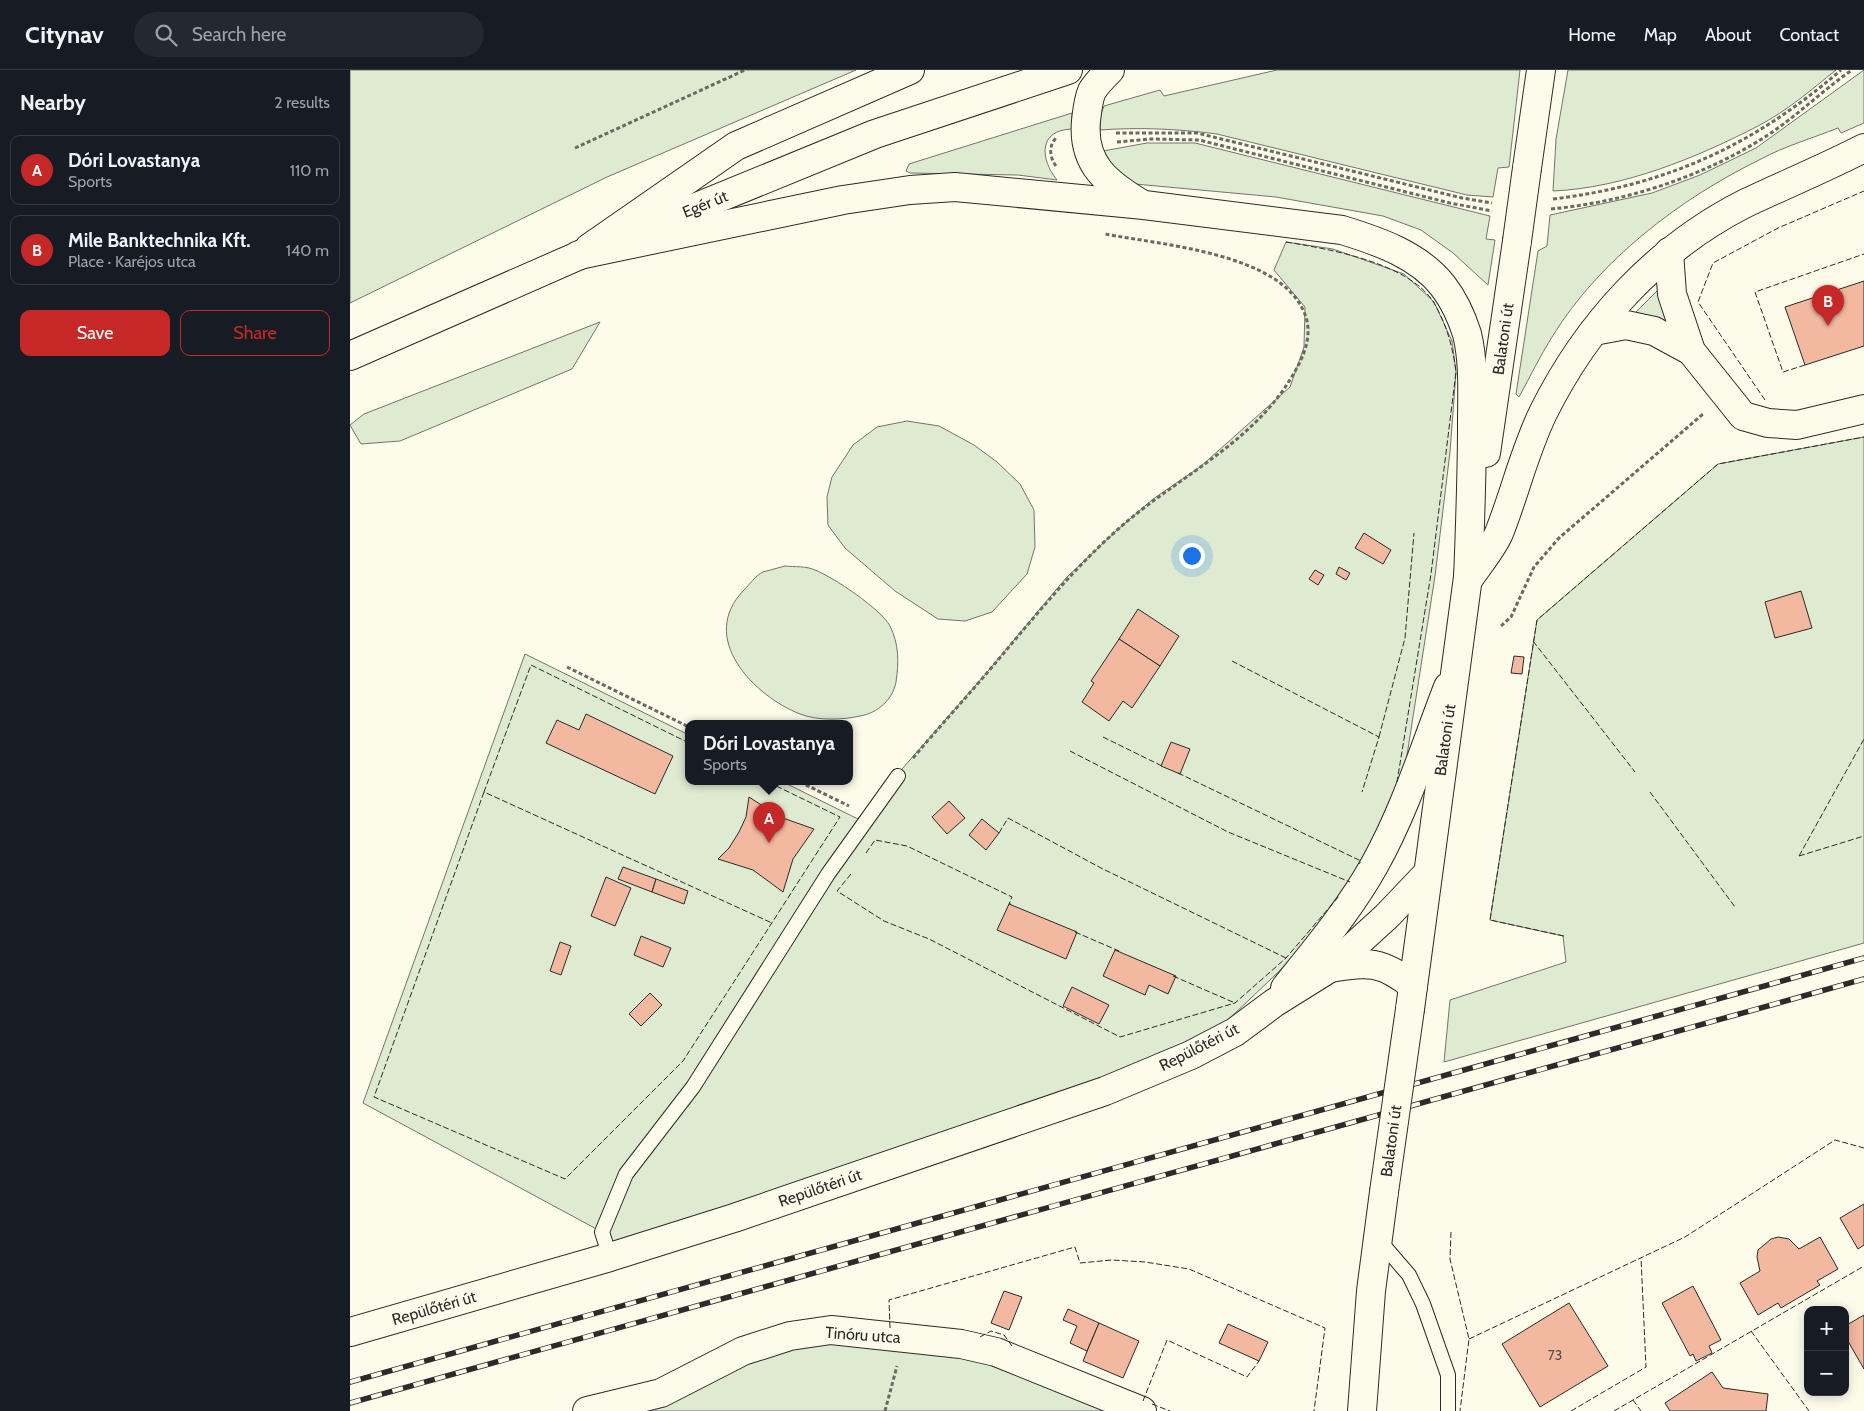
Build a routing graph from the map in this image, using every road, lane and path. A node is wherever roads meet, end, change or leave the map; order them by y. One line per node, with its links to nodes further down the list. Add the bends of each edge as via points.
1 (745, 70): 10 (path)
2 (910, 70): 21 (main road, via 736,146)
3 (1068, 70): 21 (main road, Egér út, via 875,134)
4 (1110, 70): 8 (main road, via 1093,90)
5 (1541, 70): 27 (main road, Balatoni út, bridge)
6 (1841, 70): 14 (path, via 1780,118 1717,154 1654,180)
7 (1852, 70): 17 (path, via 1767,136 1708,167 1627,195)
8 (1085, 133): 15 (path, via 1197,133 1462,198); 16 (main road, via 1094,164 1104,177)
9 (1112, 142): 18 (path, via 1199,140 1450,203)
10 (575, 148)
11 (1864, 148): 13 (main road)
12 (1864, 160): 13 (main road)
13 (1823, 169): 20 (main road, via 1744,205)
14 (1549, 200)
15 (1497, 203)
16 (1144, 205): 21 (main road, via 955,187 910,190 843,200); 27 (main road, via 1342,230 1373,239 1400,252 1424,267 1443,286 1467,334 1472,384)
17 (1548, 209)
18 (1495, 211)
19 (1099, 232): 32 (path, via 1223,257 1266,273 1290,290 1304,312 1308,326 1305,352 1284,389 1249,429 1153,499 1066,578)
20 (1669, 252): 22 (main road, via 1628,290); 23 (main road, via 1672,294)
21 (580, 255): 24 (main road, Egér út)
22 (1594, 331): 23 (main road, via 1626,325 1654,330); 27 (main road, via 1544,411 1527,446 1498,534)
23 (1691, 351): 25 (main road)
24 (350, 356)
25 (1725, 396): 26 (main road, via 1743,416 1797,426); 28 (path, via 1559,538 1534,567 1511,617)
26 (1864, 409)
27 (1468, 580): 30 (main road, Balatoni út)
28 (1501, 626)
29 (567, 667): 31 (path)
30 (1455, 671): 35 (main road, Balatoni út); 38 (main road, Repülőtéri út, via 1395,824 1375,864 1344,913)
31 (685, 725)
32 (898, 776): 34 (lane)
33 (806, 785): 34 (path)
34 (868, 815): 40 (lane, via 693,1087 626,1174 602,1232)
35 (1427, 874): 36 (main road, Repülőtéri út, via 1388,916); 37 (main road, Balatoni út)
36 (1330, 968): 37 (main road, via 1360,962 1379,964 1397,972); 38 (main road, Repülőtéri út)
37 (1412, 997): 39 (main road, Balatoni út, bridge)
38 (1274, 1003): 40 (main road, Repülőtéri út, via 1234,1032 1191,1055 1106,1091)
39 (1378, 1239): 46 (main road, Balatoni út); 47 (lane, via 1409,1275 1423,1304 1448,1376)
40 (610, 1257): 41 (main road, Repülőtéri út)
41 (350, 1332)
42 (904, 1338): 43 (main road, Tinóru utca, via 830,1330 790,1336 743,1351 660,1393); 44 (path); 45 (main road, Tinóru utca, via 961,1344 996,1352)
43 (587, 1411)
44 (886, 1411)
45 (1142, 1411)
46 (1362, 1411)
47 (1448, 1411)

